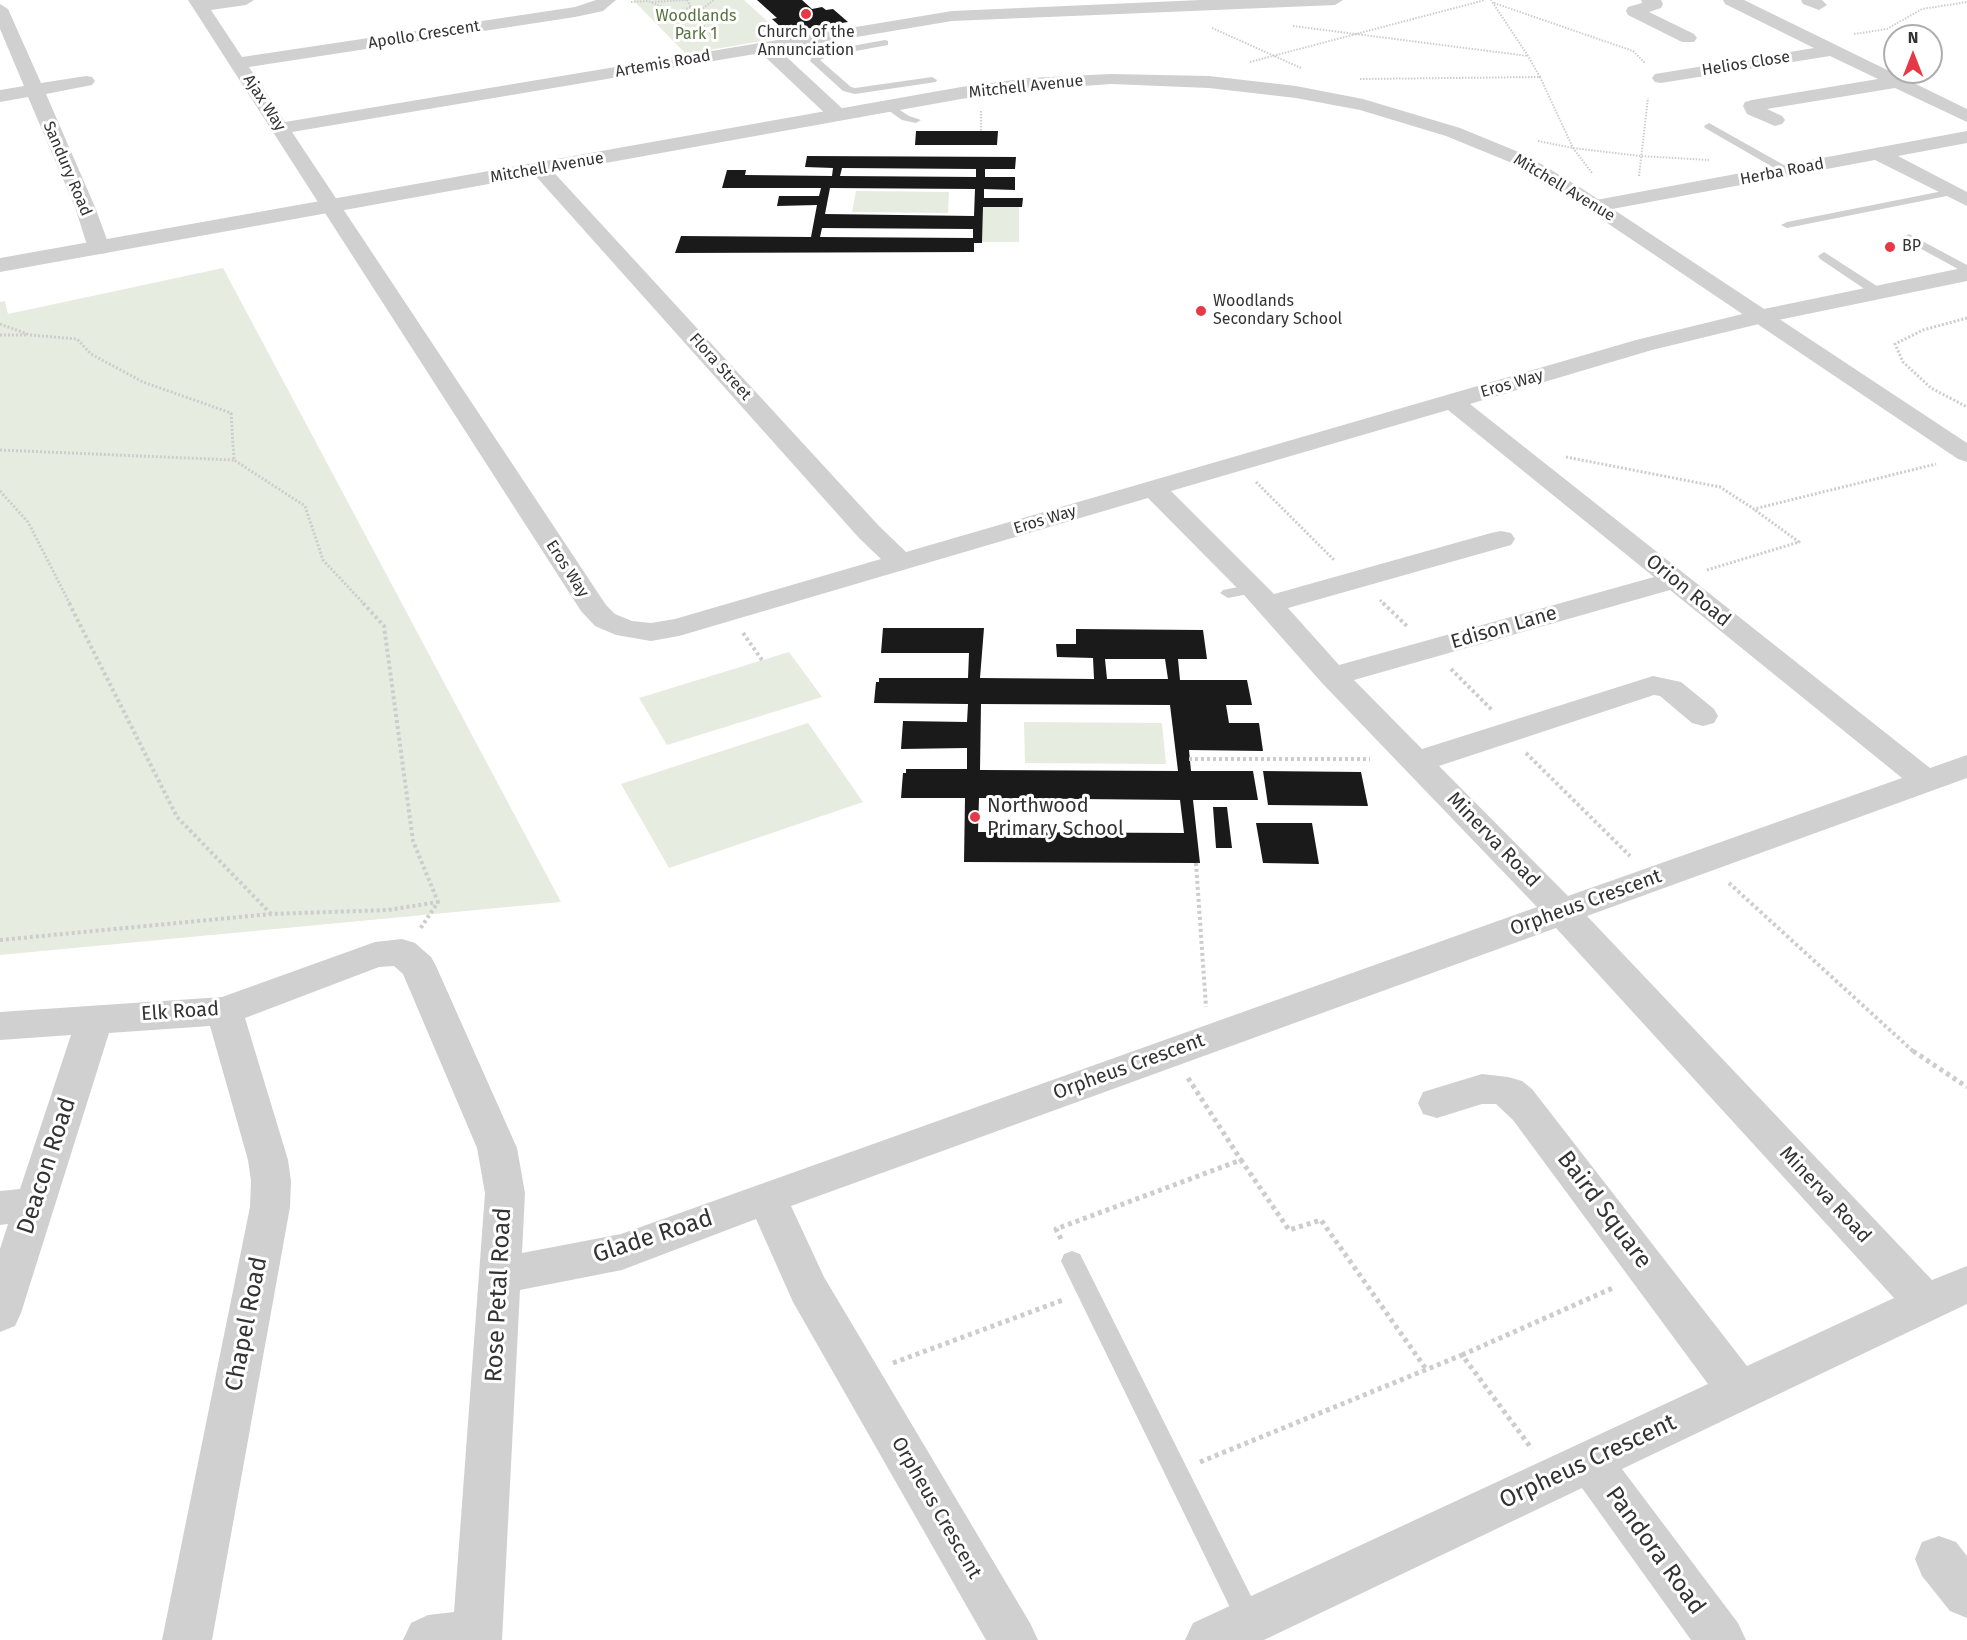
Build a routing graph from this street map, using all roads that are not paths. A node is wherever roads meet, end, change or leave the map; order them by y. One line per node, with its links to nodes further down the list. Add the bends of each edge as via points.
1 (246, 0): 6 (street)
2 (608, 0): 13 (street, Apollo Crescent, via 575,12)
3 (1335, 0): 7 (street, Artemis Road)
4 (1649, 0): 9 (street, via 1655,4 1634,11)
5 (1731, 0): 12 (street)
6 (198, 3): 13 (street, Ajax Way)
7 (1040, 5): 11 (street, Artemis Road)
8 (0, 9): 21 (street, Sandury Road)
9 (1688, 38)
10 (885, 43): 15 (lane, via 816,57)
11 (765, 47): 15 (street); 31 (street, Artemis Road)
12 (1832, 50): 14 (street); 16 (street, Helios Close)
13 (237, 63): 31 (street, Ajax Way)
14 (1883, 75)
15 (814, 76): 17 (lane, via 855,91); 26 (street)
16 (1661, 78)
17 (932, 80)
18 (86, 81): 21 (street)
19 (1883, 83): 28 (street, via 1752,106)
20 (1902, 84): 24 (street)
21 (35, 90): 23 (street); 41 (street, Sandury Road)
22 (1967, 92): 24 (street)
23 (0, 96)
24 (1932, 99): 27 (street)
25 (888, 106): 26 (street, Mitchell Avenue); 29 (lane); 37 (street, Mitchell Avenue, via 1028,84 1120,79 1209,82 1324,97 1426,123 1519,159)
26 (838, 115): 34 (street, Mitchell Avenue)
27 (1967, 116)
28 (1775, 120)
29 (909, 122)
30 (1709, 126): 35 (lane)
31 (281, 128): 38 (street, Ajax Way)
32 (1967, 137): 33 (street, Herba Road)
33 (1879, 154): 35 (street, Herba Road); 36 (street)
34 (540, 169): 38 (street, Mitchell Avenue); 51 (street, Flora Street)
35 (1787, 171): 37 (street, Herba Road)
36 (1960, 196): 39 (lane)
37 (1596, 206): 46 (street, Mitchell Avenue)
38 (330, 207): 41 (street, Mitchell Avenue); 51 (street, Eros Way, via 595,611 605,620 639,631 672,628)
39 (1786, 225)
40 (1908, 238): 44 (lane)
41 (99, 248): 43 (street, Mitchell Avenue)
42 (1824, 256): 45 (lane)
43 (0, 265)
44 (1967, 272): 45 (street, Eros Way)
45 (1879, 293): 46 (street, Eros Way)
46 (1759, 317): 47 (street, Eros Way, via 1644,345); 48 (street, Mitchell Avenue)
47 (1453, 402): 49 (street, Eros Way); 52 (street, Orion Road)
48 (1967, 454)
49 (1152, 487): 51 (street, Eros Way); 53 (street, Minerva Road)
50 (1501, 539): 53 (street)
51 (901, 563)
52 (1675, 580): 54 (street, Edison Lane); 58 (street, Orion Road)
53 (1250, 596): 54 (street, Minerva Road)
54 (1333, 676): 56 (street, Minerva Road)
55 (1703, 716): 56 (street, via 1670,690 1653,685)
56 (1411, 756): 59 (street, Minerva Road)
57 (1967, 766): 58 (street, Orpheus Crescent)
58 (1924, 780): 59 (street, Orpheus Crescent)
59 (1562, 912): 65 (street, Orpheus Crescent); 70 (street, Minerva Road)
60 (411, 959): 61 (street, Elk Road, via 375,955); 68 (street, Rose Petal Road, via 497,1148 505,1193)
61 (224, 1011): 62 (street, Elk Road); 76 (street, Chapel Road, via 268,1160 270,1207)
62 (95, 1018): 63 (street, Elk Road); 66 (street, Deacon Road)
63 (0, 1026)
64 (1437, 1103): 72 (street, Baird Square, via 1482,1089 1496,1089 1508,1092 1527,1109)
65 (767, 1198): 68 (street, Glade Road, via 622,1252); 78 (street, Orpheus Crescent, via 808,1289)
66 (17, 1206): 71 (street, Deacon Road)
67 (1072, 1261): 74 (lane)
68 (501, 1275): 75 (street, Rose Petal Road)
69 (1967, 1284): 70 (street, Orpheus Crescent)
70 (1926, 1303): 72 (street, Orpheus Crescent)
71 (0, 1313)
72 (1740, 1391): 73 (street, Orpheus Crescent)
73 (1589, 1461): 74 (street, Orpheus Crescent); 80 (street, Pandora Road)
74 (1250, 1621): 79 (street, Orpheus Crescent)
75 (478, 1636): 77 (street)
76 (187, 1640)
77 (428, 1640)
78 (1013, 1640)
79 (1210, 1640)
80 (1721, 1640)

